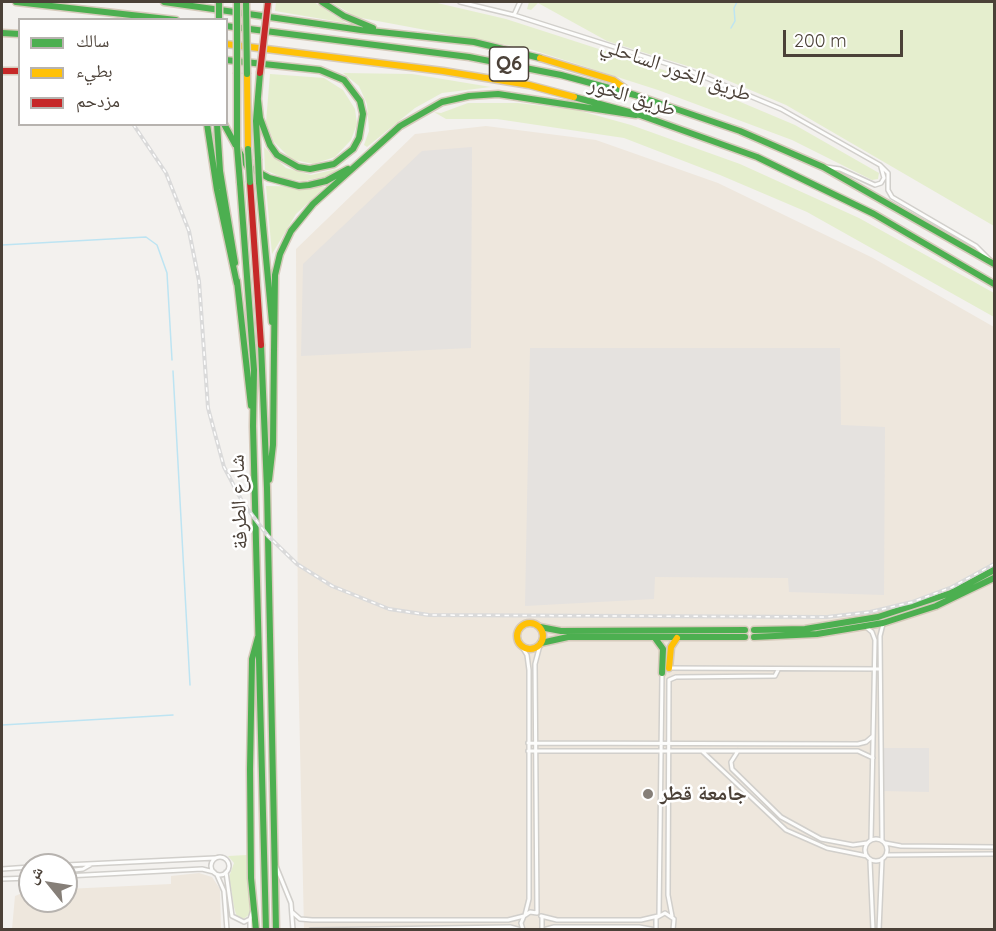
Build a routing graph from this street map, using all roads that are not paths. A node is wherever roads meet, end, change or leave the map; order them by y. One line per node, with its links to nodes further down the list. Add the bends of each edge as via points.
1 (16, 2): 12 (main road)
2 (164, 2): 10 (main road)
3 (219, 2): 13 (main road, bridge)
4 (237, 2): 35 (main road, شارع الطرفة, bridge, via 237,147 253,361)
5 (246, 2): 36 (main road, شارع الطرفة, bridge, via 248,149)
6 (268, 2): 23 (main road, bridge)
7 (322, 2): 15 (main road, via 358,23)
8 (460, 2): 11 (street, طريق الخور الساحلي)
9 (520, 2): 11 (street)
10 (175, 3): 15 (main road)
11 (514, 15): 29 (street, طريق الخور الساحلي, via 690,70 822,130)
12 (158, 18)
13 (219, 18)
14 (228, 26): 22 (main road, طريق الخور / Q6, via 469,57)
15 (382, 31): 22 (main road, via 474,42 524,53 613,80)
16 (2, 33): 17 (main road)
17 (18, 34)
18 (228, 44): 24 (main road, طريق الخور / Q6, via 508,82)
19 (228, 60): 23 (main road, via 320,70 344,80 361,108 359,138 353,149 334,164 298,167 277,155 270,145)
20 (2, 71): 21 (main road)
21 (18, 71)
22 (633, 94): 30 (main road, طريق الخور / Q6, via 740,131)
23 (258, 100): 34 (main road, bridge, via 259,182)
24 (640, 115): 28 (main road, via 521,96 469,96 420,112); 33 (main road, طريق الخور / Q6, via 757,157 806,180 874,214)
25 (207, 126): 32 (main road)
26 (217, 126): 32 (main road)
27 (225, 126): 28 (main road, via 247,166 269,178 298,186 326,181)
28 (366, 157): 34 (main road, via 304,213 285,243 275,275)
29 (880, 165): 30 (street, via 884,178 875,185 840,169); 31 (street, via 889,175 888,190 892,197 976,246)
30 (823, 167): 31 (main road, طريق الخور / Q6)
31 (993, 263)
32 (237, 284): 35 (main road)
33 (994, 284)
34 (274, 351): 36 (main road, via 273,445)
35 (253, 426): 42 (main road, شارع الطرفة)
36 (267, 488): 78 (main road, شارع الطرفة)
37 (994, 570): 41 (main road, via 951,593 878,617 754,634 800,636)
38 (994, 578): 39 (main road, via 936,606)
39 (883, 623): 41 (main road); 50 (street)
40 (540, 627): 44 (main road, via 561,631 745,634); 45 (main road); 46 (main road, via 531,623 520,627 517,638)
41 (866, 627): 49 (street, via 874,637)
42 (259, 636): 87 (main road, via 252,650 251,671); 106 (main road, شارع الطرفة)
43 (653, 638): 44 (main road); 45 (main road, via 562,637); 51 (main road, via 663,649)
44 (677, 638): 47 (main road, via 671,647)
45 (541, 644): 46 (main road, via 531,649); 53 (street)
46 (522, 647): 52 (street)
47 (669, 668): 48 (street); 51 (street)
48 (778, 669): 49 (street); 54 (street, via 775,676 672,677 668,684)
49 (873, 669): 50 (street); 56 (street)
50 (880, 669): 69 (street)
51 (662, 673): 55 (street)
52 (529, 676): 53 (street); 58 (street)
53 (535, 676): 59 (street)
54 (669, 716): 55 (street); 57 (street)
55 (661, 717): 60 (street)
56 (873, 736): 57 (street, via 858,744); 67 (street)
57 (669, 742): 60 (street); 64 (street)
58 (528, 743): 59 (street); 61 (street)
59 (535, 743): 60 (street); 62 (street)
60 (660, 743): 63 (street)
61 (528, 751): 62 (street); 90 (street, via 529,899)
62 (535, 751): 63 (street); 89 (street)
63 (661, 751): 64 (street); 92 (street)
64 (669, 751): 65 (street); 93 (street, via 668,895)
65 (702, 751): 66 (street); 74 (street, via 786,830 827,848)
66 (738, 751): 67 (street, via 858,751); 68 (street, via 731,762 732,769 782,818 821,839 853,845)
67 (873, 758): 68 (street)
68 (869, 842): 69 (street); 74 (street)
69 (884, 842): 70 (street, via 901,846); 72 (street)
70 (994, 847)
71 (994, 854): 72 (street)
72 (886, 855): 75 (street)
73 (215, 858): 76 (street); 81 (street, via 227,860); 82 (street, via 211,864)
74 (868, 858): 75 (street); 114 (street, via 873,868)
75 (882, 860): 115 (street)
76 (91, 863): 77 (street); 80 (street)
77 (78, 864)
78 (274, 864): 88 (street, شارع الطرفة, via 290,897); 107 (main road, شارع الطرفة)
79 (4, 869): 85 (street)
80 (78, 870)
81 (226, 872): 82 (street); 94 (street, via 232,916 241,922)
82 (215, 874): 83 (street, via 202,869); 103 (street, via 224,891)
83 (78, 875)
84 (2, 879): 85 (street)
85 (7, 879): 86 (street)
86 (18, 879)
87 (253, 908): 94 (street); 105 (main road)
88 (292, 912): 95 (street, via 300,919); 108 (street, شارع الطرفة)
89 (537, 913): 90 (street); 91 (street)
90 (524, 915): 98 (street, via 508,920); 110 (street)
91 (541, 916): 92 (street, via 557,920 645,920); 111 (street)
92 (659, 916): 93 (street); 112 (street)
93 (672, 916): 113 (street)
94 (250, 919): 104 (street)
95 (321, 920): 96 (street); 99 (street)
96 (340, 920): 97 (street); 100 (street)
97 (364, 920): 98 (street); 101 (street)
98 (380, 920): 102 (street)
99 (321, 928): 100 (street); 109 (street)
100 (339, 928): 101 (street)
101 (364, 928): 102 (street)
102 (380, 928): 110 (street)
103 (227, 930)
104 (250, 930)
105 (256, 930)
106 (266, 930)
107 (276, 930)
108 (293, 930)
109 (311, 930)
110 (522, 930)
111 (542, 930): 112 (street)
112 (656, 930)
113 (673, 930)
114 (873, 930)
115 (879, 930)

